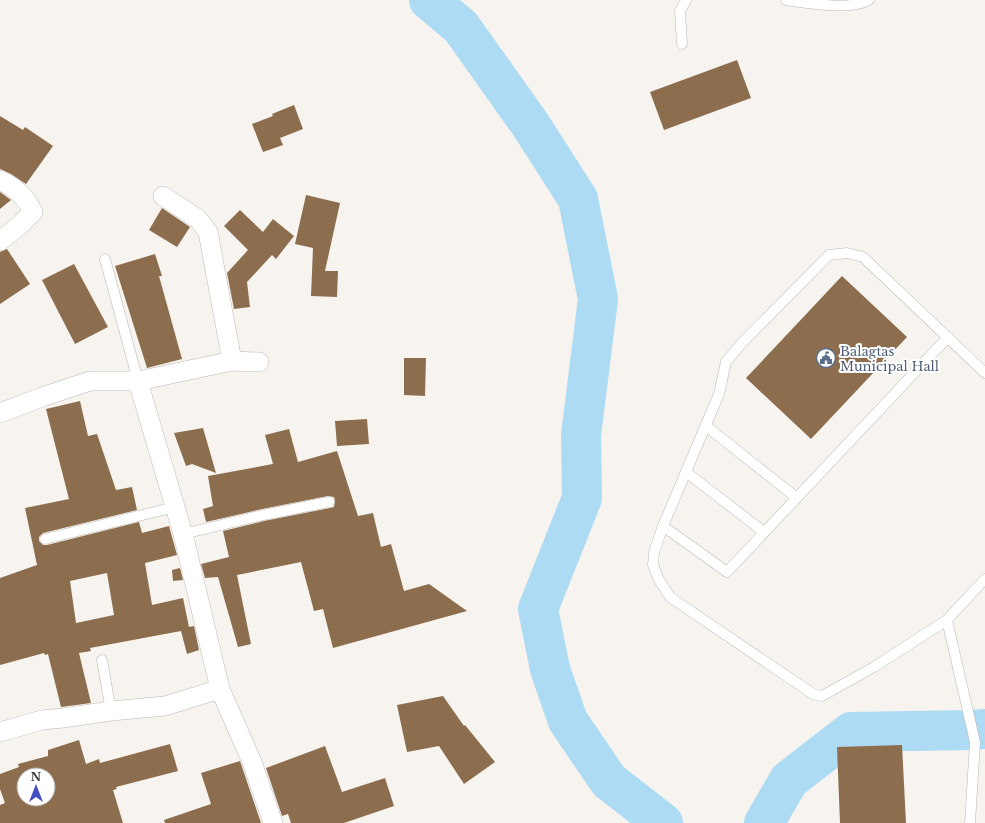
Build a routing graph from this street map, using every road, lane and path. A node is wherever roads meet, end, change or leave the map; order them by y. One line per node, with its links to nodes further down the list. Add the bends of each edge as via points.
1 (686, 0): 4 (lane, via 680,11)
2 (786, 0): 3 (lane, via 835,6 864,3)
3 (869, 0)
4 (682, 44)
5 (0, 180): 7 (street, via 11,185 26,199 33,212)
6 (163, 196): 10 (street, via 198,219 208,232)
7 (0, 241)
8 (105, 258): 13 (lane)
9 (948, 337): 12 (lane); 15 (lane, via 863,257 847,253 829,255 726,362 719,394); 17 (lane)
10 (232, 361): 11 (street); 13 (street)
11 (259, 362)
12 (985, 373)
13 (138, 381): 14 (street, via 90,381); 19 (street)
14 (0, 413)
15 (706, 426): 16 (lane); 17 (lane)
16 (686, 472): 20 (lane); 21 (lane)
17 (797, 498): 21 (lane)
18 (329, 502): 22 (lane)
19 (175, 507): 22 (street); 23 (lane)
20 (663, 526): 21 (lane, via 727,572); 25 (lane, via 654,552 653,565 670,597 813,694 822,696 874,667)
21 (764, 532)
22 (183, 534): 27 (street)
23 (45, 539)
24 (985, 579): 25 (lane)
25 (947, 620): 31 (lane, via 975,742)
26 (102, 660): 28 (lane)
27 (220, 689): 28 (street, via 165,706); 30 (street, via 252,762)
28 (111, 711): 29 (street, via 42,720)
29 (0, 732)
30 (273, 823)
31 (970, 823)

